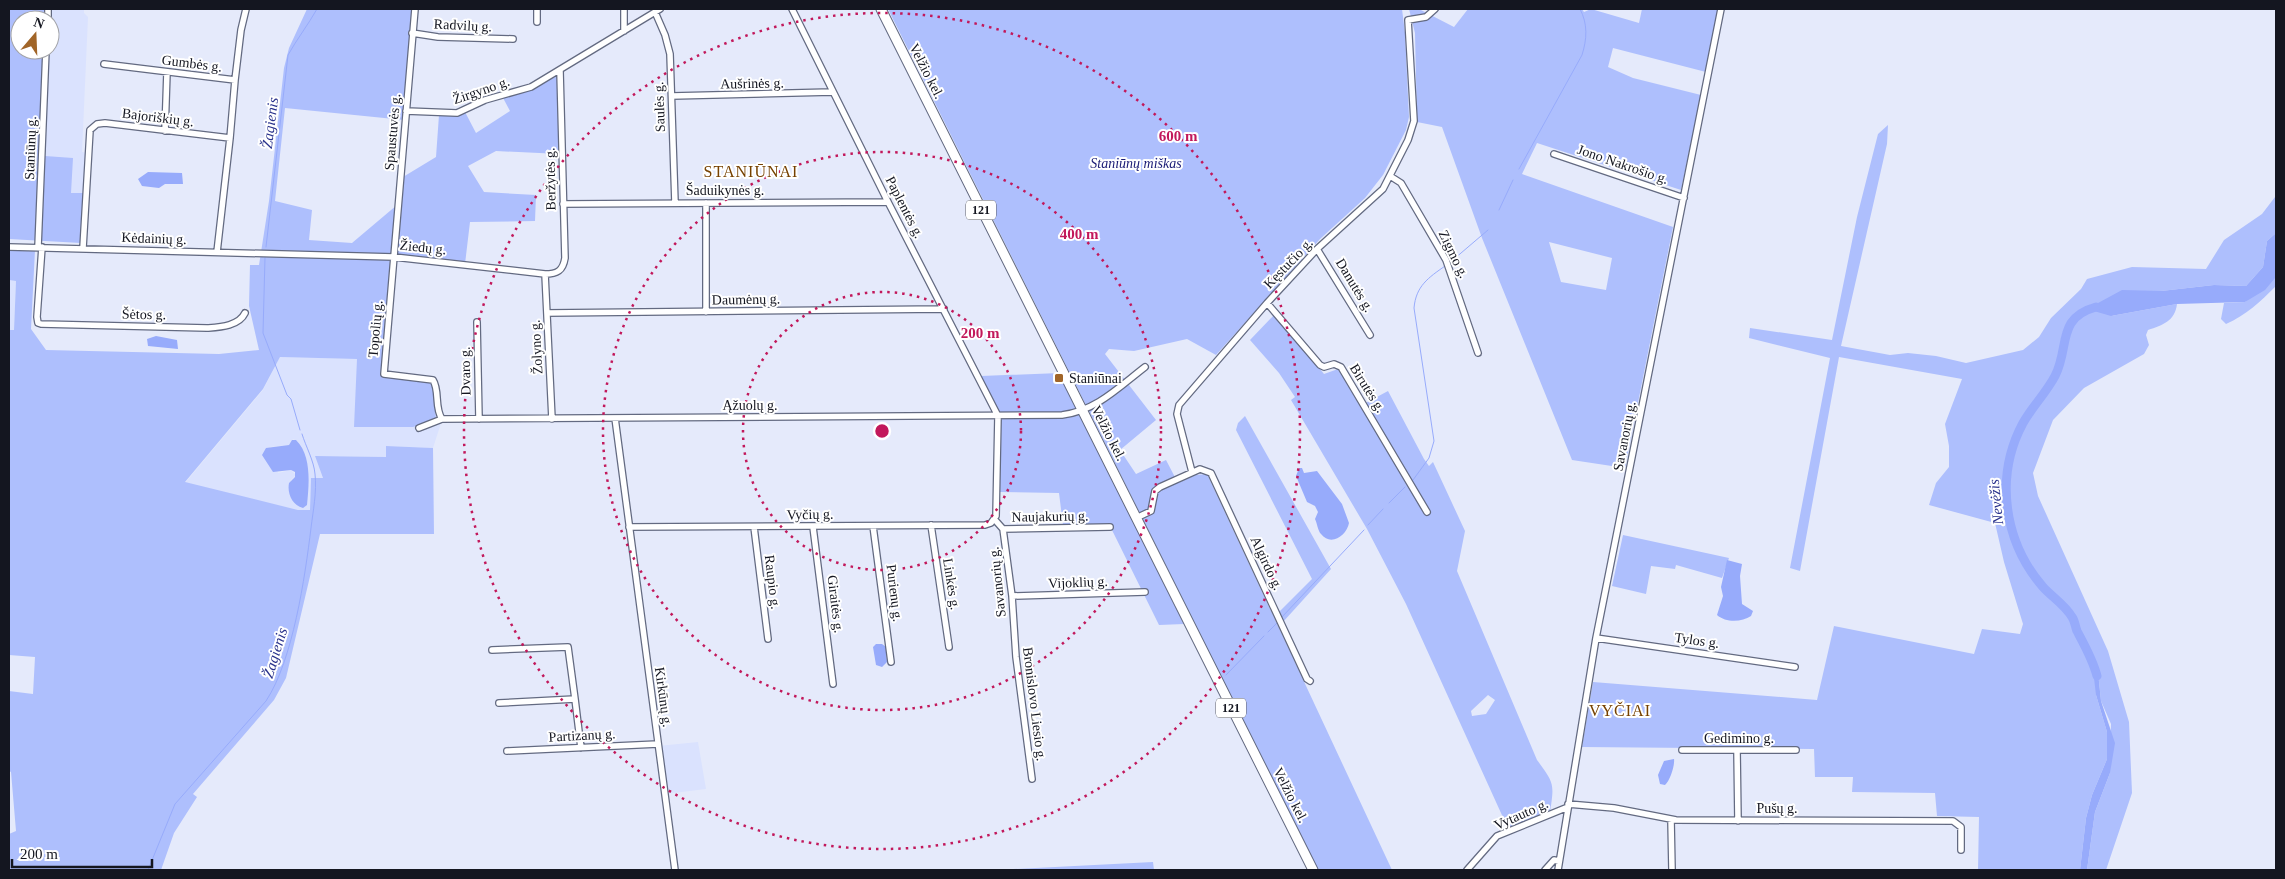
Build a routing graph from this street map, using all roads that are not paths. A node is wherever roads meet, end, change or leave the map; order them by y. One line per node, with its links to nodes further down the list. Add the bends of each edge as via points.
1 (246, 9): 18 (street, Gumbės g.)
2 (415, 9): 12 (street, Spaustuvės g.)
3 (537, 9): 10 (street)
4 (624, 9): 11 (street)
5 (792, 9): 19 (street, Paplentės g.)
6 (880, 9): 49 (main road, Velžio kel. / 121)
7 (1435, 9): 25 (street, Kęstučio g., via 1426,17 1408,20 1414,121)
8 (1721, 9): 26 (street, Savanorių g.)
9 (658, 10): 11 (street, Žirgyno g.); 20 (street, Saulės g., via 668,44)
10 (537, 22)
11 (624, 31): 16 (street, Žirgyno g.)
12 (412, 33): 13 (street, Radvilų g.); 21 (street, Spaustuvės g.)
13 (513, 39)
14 (46, 60): 31 (street, Staniūnų g.)
15 (104, 64): 17 (street, Gumbės g.)
16 (560, 70): 21 (street, Žirgyno g., via 532,87 486,100 458,113); 30 (street, Beržytės g.)
17 (167, 72): 18 (street, Gumbės g.); 22 (street)
18 (235, 80): 23 (street)
19 (832, 92): 20 (street, Aušrinės g.); 27 (street, Paplentės g.)
20 (672, 96): 28 (street, Saulės g.)
21 (406, 111): 37 (street, Spaustuvės g.)
22 (165, 130): 23 (street, Bajoriškių g.); 33 (street, Bajoriškių g., via 105,123 90,130)
23 (230, 138): 35 (street)
24 (1554, 154): 26 (street, Jono Nakrošio g.)
25 (1390, 176): 34 (street, Kęstučio g., via 1374,199); 47 (street, Zigmo g., via 1401,183 1446,260)
26 (1684, 198): 70 (street, Savanorių g.)
27 (888, 202): 29 (street, Šaduikynės g.); 40 (street, Paplentės g.)
28 (675, 203): 29 (street, Šaduikynės g.); 30 (street, Šaduikynės g.)
29 (706, 203): 41 (street)
30 (563, 204): 38 (street, Beržytės g., via 564,262 558,272)
31 (40, 247): 32 (street, Kėdainių g.); 33 (street, Kėdainių g.); 45 (street, Staniūnų g.)
32 (9, 248)
33 (83, 248): 35 (street, Kėdainių g.)
34 (1317, 250): 39 (street, Kęstučio g.); 46 (street, Danutės g.)
35 (217, 252): 36 (street, Kėdainių g.)
36 (299, 253): 37 (street, Žiedų g.)
37 (394, 257): 38 (street, Žiedų g.); 52 (street, Topolių g., via 384,374 433,380 438,413)
38 (545, 274): 43 (street, Žolyno g.)
39 (1267, 303): 56 (street, Kęstučio g., via 1179,405 1177,414); 57 (street, Birutės g., via 1320,365 1341,367)
40 (944, 309): 41 (street, Daumėnų g.); 50 (street, Paplentės g.)
41 (706, 312): 43 (street, Daumėnų g.)
42 (245, 313): 45 (street, Šėtos g., via 243,318 232,323 207,328)
43 (547, 313): 54 (street, Žolyno g.)
44 (477, 322): 53 (street, Dvaro g.)
45 (38, 323)
46 (1370, 335)
47 (1478, 353)
48 (1145, 367): 49 (street, Ąžuolų g., via 1097,404)
49 (1082, 410): 50 (street, Ąžuolų g., via 1062,415); 58 (main road, Velžio kel. / 121)
50 (998, 416): 51 (street, Ąžuolų g.); 59 (street)
51 (615, 418): 54 (street, Ąžuolų g.); 61 (street)
52 (442, 419): 53 (street, Ąžuolų g.); 55 (street, Ąžuolų g.)
53 (479, 419): 54 (street, Ąžuolų g.)
54 (552, 419)
55 (419, 428)
56 (1192, 472): 58 (street, via 1157,488 1151,511); 76 (street, Algirdo g., via 1204,469 1213,476)
57 (1427, 512)
58 (1136, 518): 93 (main road, Velžio kel. / 121)
59 (995, 520): 60 (street, Vyčių g., via 985,525); 66 (street, Naujakurių g.)
60 (931, 525): 62 (street, Vyčių g.); 72 (street, Linkės g.)
61 (628, 526): 65 (street, Vyčių g.); 80 (street, Kirkūnų g.)
62 (873, 526): 63 (street, Vyčių g.); 74 (street, Purienų g.)
63 (813, 527): 65 (street, Vyčių g.); 77 (street, Giraitės g.)
64 (1110, 527): 66 (street, Naujakurių g.)
65 (754, 528): 71 (street, Raupio g.)
66 (1003, 529): 68 (street, Savanorių g.)
67 (1145, 592): 68 (street, Vijoklių g.)
68 (1012, 596): 69 (street, Savanorių g.)
69 (1014, 632): 86 (street, Bronislovo Liesio g.)
70 (1596, 638): 75 (street, Tylos g.); 87 (street, Savanorių g.)
71 (768, 639)
72 (949, 647)
73 (492, 650): 78 (street, via 568,648)
74 (891, 662)
75 (1795, 667)
76 (1310, 681)
77 (833, 684)
78 (575, 699): 79 (street); 81 (street)
79 (499, 703)
80 (658, 744): 81 (street, Partizanų g.); 92 (street, Kirkūnų g.)
81 (581, 748): 85 (street, Partizanų g.)
82 (1682, 750): 83 (street, Gedimino g.)
83 (1737, 750): 84 (street, Gedimino g.); 89 (street)
84 (1796, 750)
85 (507, 751)
86 (1032, 779)
87 (1568, 806): 88 (street, Pušų g., via 1614,808); 91 (street, Savanorių g.); 94 (street, Vytauto g., via 1497,836)
88 (1671, 820): 89 (street, Pušų g.); 97 (street)
89 (1738, 820): 90 (street, Pušų g., via 1953,821 1961,827)
90 (1961, 850)
91 (1559, 861): 95 (street, via 1554,860); 96 (street, Savanorių g.)
92 (675, 870)
93 (1313, 870)
94 (1467, 870)
95 (1545, 870)
96 (1558, 870)
97 (1672, 870)

